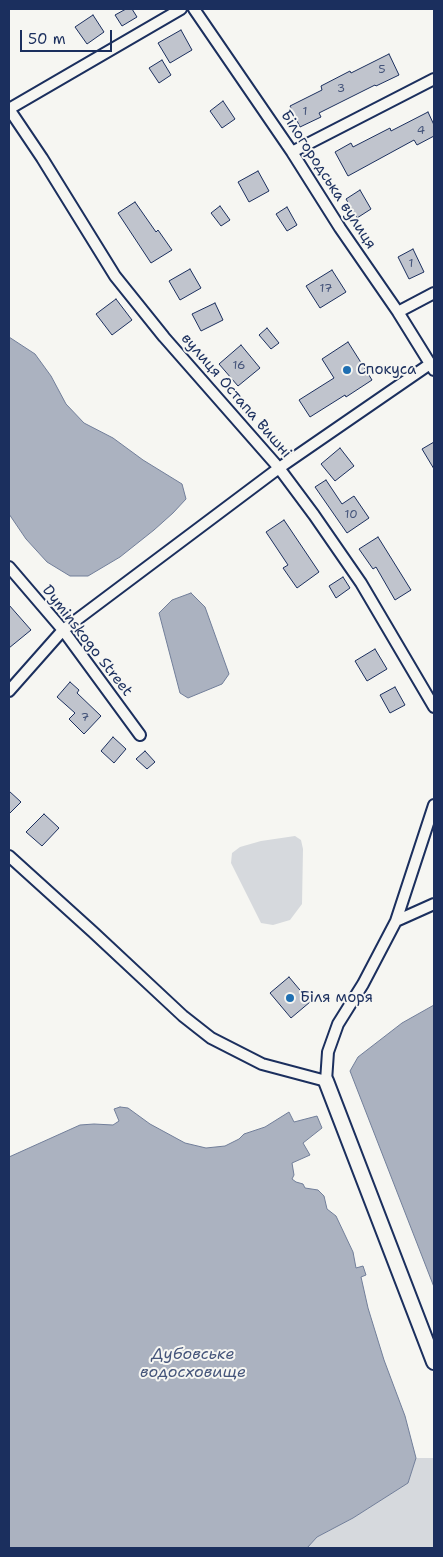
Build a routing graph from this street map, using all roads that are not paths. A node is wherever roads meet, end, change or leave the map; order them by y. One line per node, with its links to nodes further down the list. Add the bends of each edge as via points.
1 (181, 9): 4 (street)
2 (194, 9): 5 (street, Білогородська вулиця)
3 (434, 79): 5 (street)
4 (9, 109): 9 (street, вулиця Остапа Вишні, via 115,276)
5 (292, 152): 7 (street, Білогородська вулиця)
6 (434, 293): 7 (street)
7 (398, 312): 8 (street, Білогородська вулиця)
8 (432, 367): 9 (street)
9 (279, 468): 11 (street); 13 (street, вулиця Остапа Вишні, via 361,583)
10 (9, 567): 11 (street, Dyminskogo Street)
11 (63, 630): 12 (street); 14 (street, Dyminskogo Street)
12 (9, 691)
13 (434, 707)
14 (140, 735)
15 (434, 805): 18 (street)
16 (9, 856): 19 (street, via 211,1038 262,1064)
17 (434, 904): 18 (street)
18 (396, 921): 19 (street, via 338,1024 328,1052)
19 (326, 1081): 20 (street)
20 (434, 1362)

